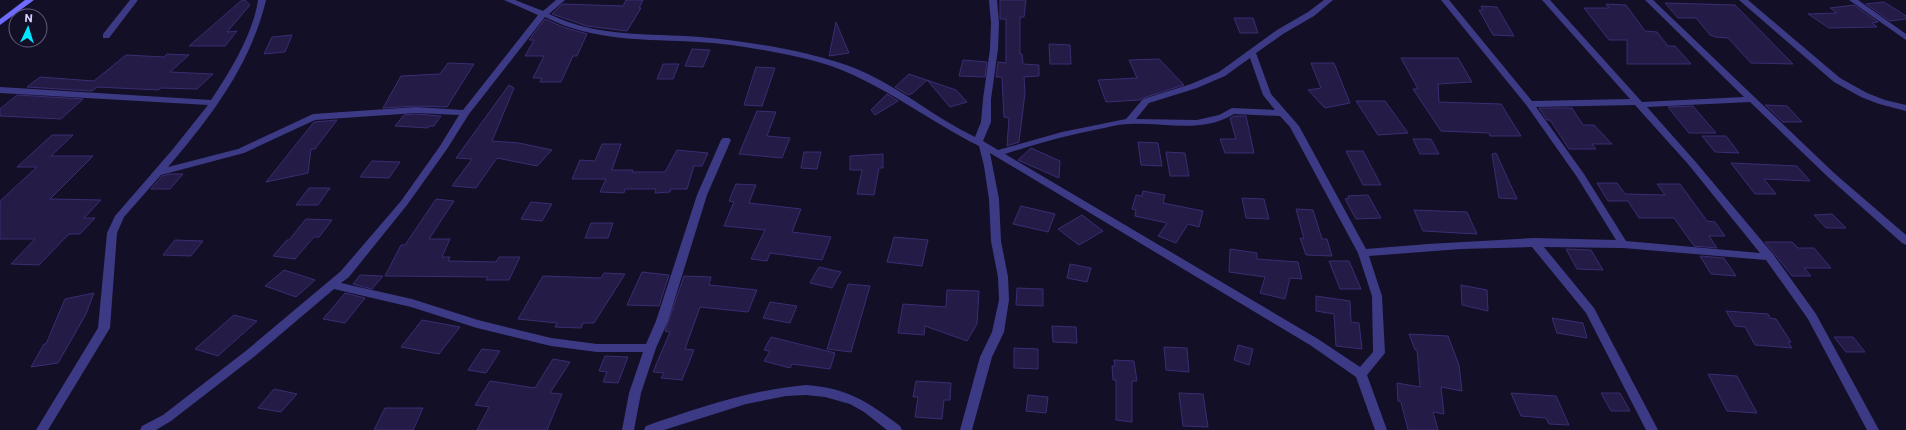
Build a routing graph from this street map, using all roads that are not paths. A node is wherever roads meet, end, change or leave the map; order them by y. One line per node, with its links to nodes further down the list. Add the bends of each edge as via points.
1 (30, 0): 14 (main road)
2 (134, 0): 15 (street)
3 (262, 0): 20 (street, via 243,55)
4 (508, 0): 13 (street)
5 (561, 0): 13 (street)
6 (993, 0): 28 (street, via 994,49 986,122)
7 (1328, 0): 17 (street)
8 (1445, 0): 21 (street)
9 (1546, 0): 22 (street)
10 (1649, 0): 19 (street)
11 (1743, 0): 23 (street, via 1836,80 1864,95)
12 (1853, 0): 16 (street)
13 (544, 14): 24 (street); 28 (street, via 564,24 590,31 632,38 721,42 836,64 906,99 952,129)
14 (0, 23)
15 (106, 36)
16 (1906, 38)
17 (1252, 54): 25 (street, via 1267,95); 26 (street, via 1222,74 1146,101)
18 (0, 90): 20 (street)
19 (1751, 99): 22 (street); 31 (street)
20 (215, 103): 30 (street)
21 (1530, 104): 22 (street); 33 (street, via 1581,176)
22 (1638, 104): 35 (street, via 1691,162)
23 (1906, 108)
24 (465, 113): 30 (street, via 416,110 313,117 241,150); 36 (street, via 404,203 345,274)
25 (1282, 113): 26 (street, via 1232,111 1226,117 1202,124); 34 (street, via 1294,126)
26 (1129, 121): 29 (street, via 1088,127)
27 (726, 140): 37 (street, via 702,195 662,321)
28 (980, 143): 29 (street); 44 (street, via 989,166 1004,300 998,332 986,357)
29 (997, 153): 38 (street, via 1314,342)
30 (157, 173): 39 (street, via 120,216 112,233 104,328)
31 (1906, 241)
32 (1534, 242): 33 (street); 34 (street); 46 (street, via 1590,311)
33 (1624, 244): 35 (street)
34 (1363, 253): 38 (street, via 1377,296 1379,353)
35 (1769, 257): 47 (street, via 1812,317)
36 (332, 285): 37 (street, via 412,303 477,324 551,342 597,348); 40 (street, via 245,358 167,418)
37 (650, 348): 41 (street, via 635,393)
38 (1361, 374): 45 (street)
39 (42, 430)
40 (146, 430)
41 (628, 430)
42 (650, 430): 43 (street, via 728,405 764,396 807,390 831,394 858,403)
43 (896, 430)
44 (966, 430)
45 (1381, 430)
46 (1652, 430)
47 (1873, 430)

